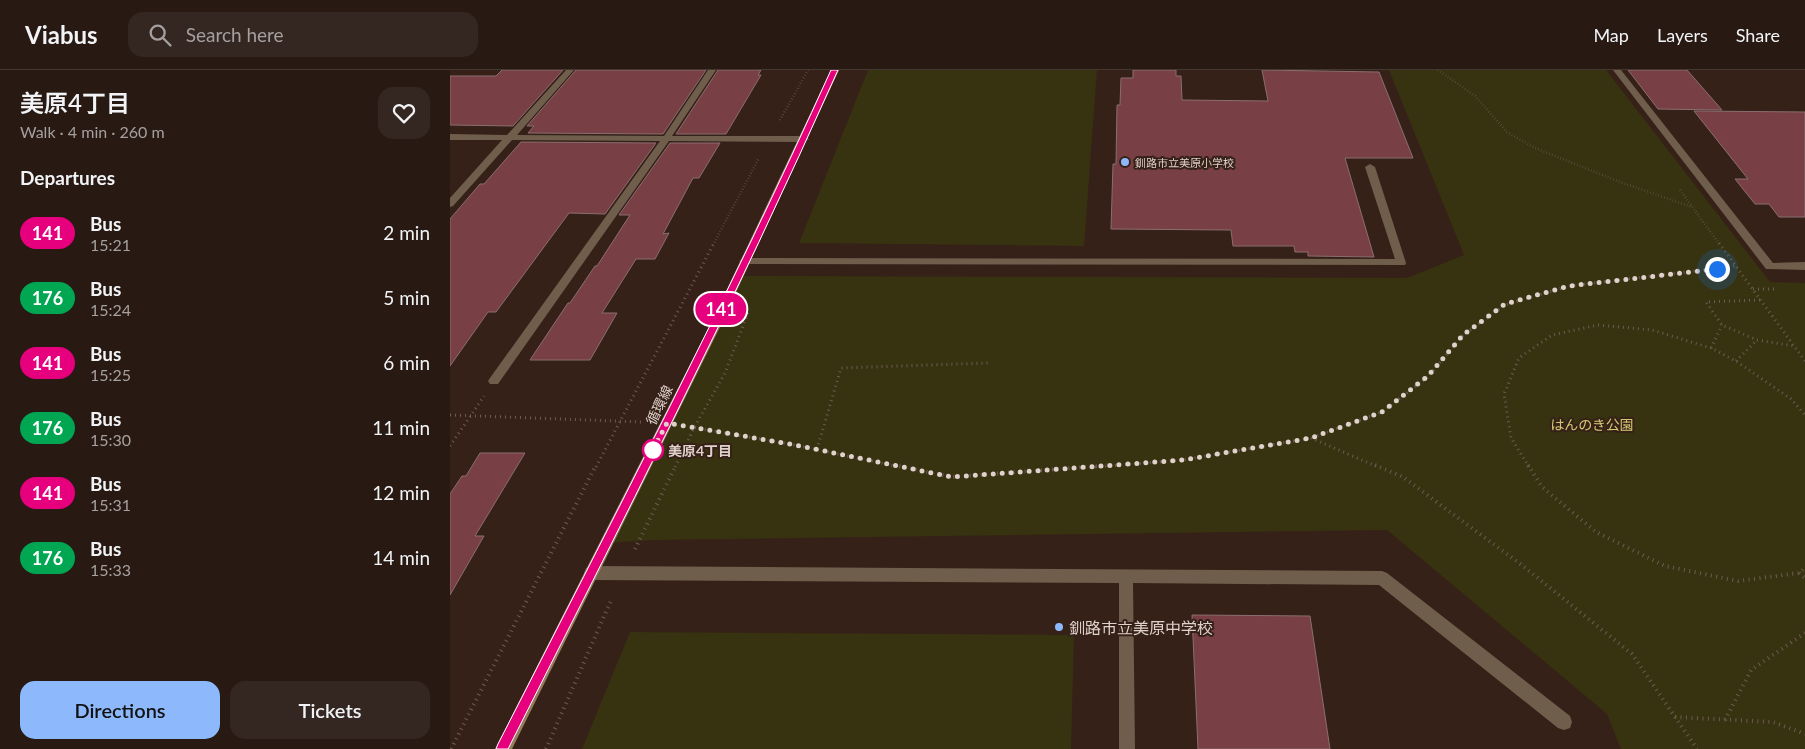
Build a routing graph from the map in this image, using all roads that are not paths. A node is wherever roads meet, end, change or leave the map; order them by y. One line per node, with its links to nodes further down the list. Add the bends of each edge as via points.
1 (570, 70): 6 (street)
2 (712, 70): 7 (street)
3 (835, 70): 8 (street, 循環線)
4 (1617, 70): 12 (street, via 1770,266)
5 (450, 137): 6 (street)
6 (511, 138): 7 (street); 10 (street)
7 (667, 138): 8 (street); 13 (street)
8 (804, 139): 11 (street, 循環線)
9 (1370, 167): 11 (street, via 1401,263)
10 (450, 204)
11 (744, 261): 14 (street, 循環線, via 667,423)
12 (1805, 266)
13 (494, 381)
14 (590, 573): 15 (street); 17 (street, 循環線)
15 (1126, 576): 16 (street, via 1382,578); 18 (street)
16 (1564, 722)
17 (503, 749)
18 (1127, 749)

